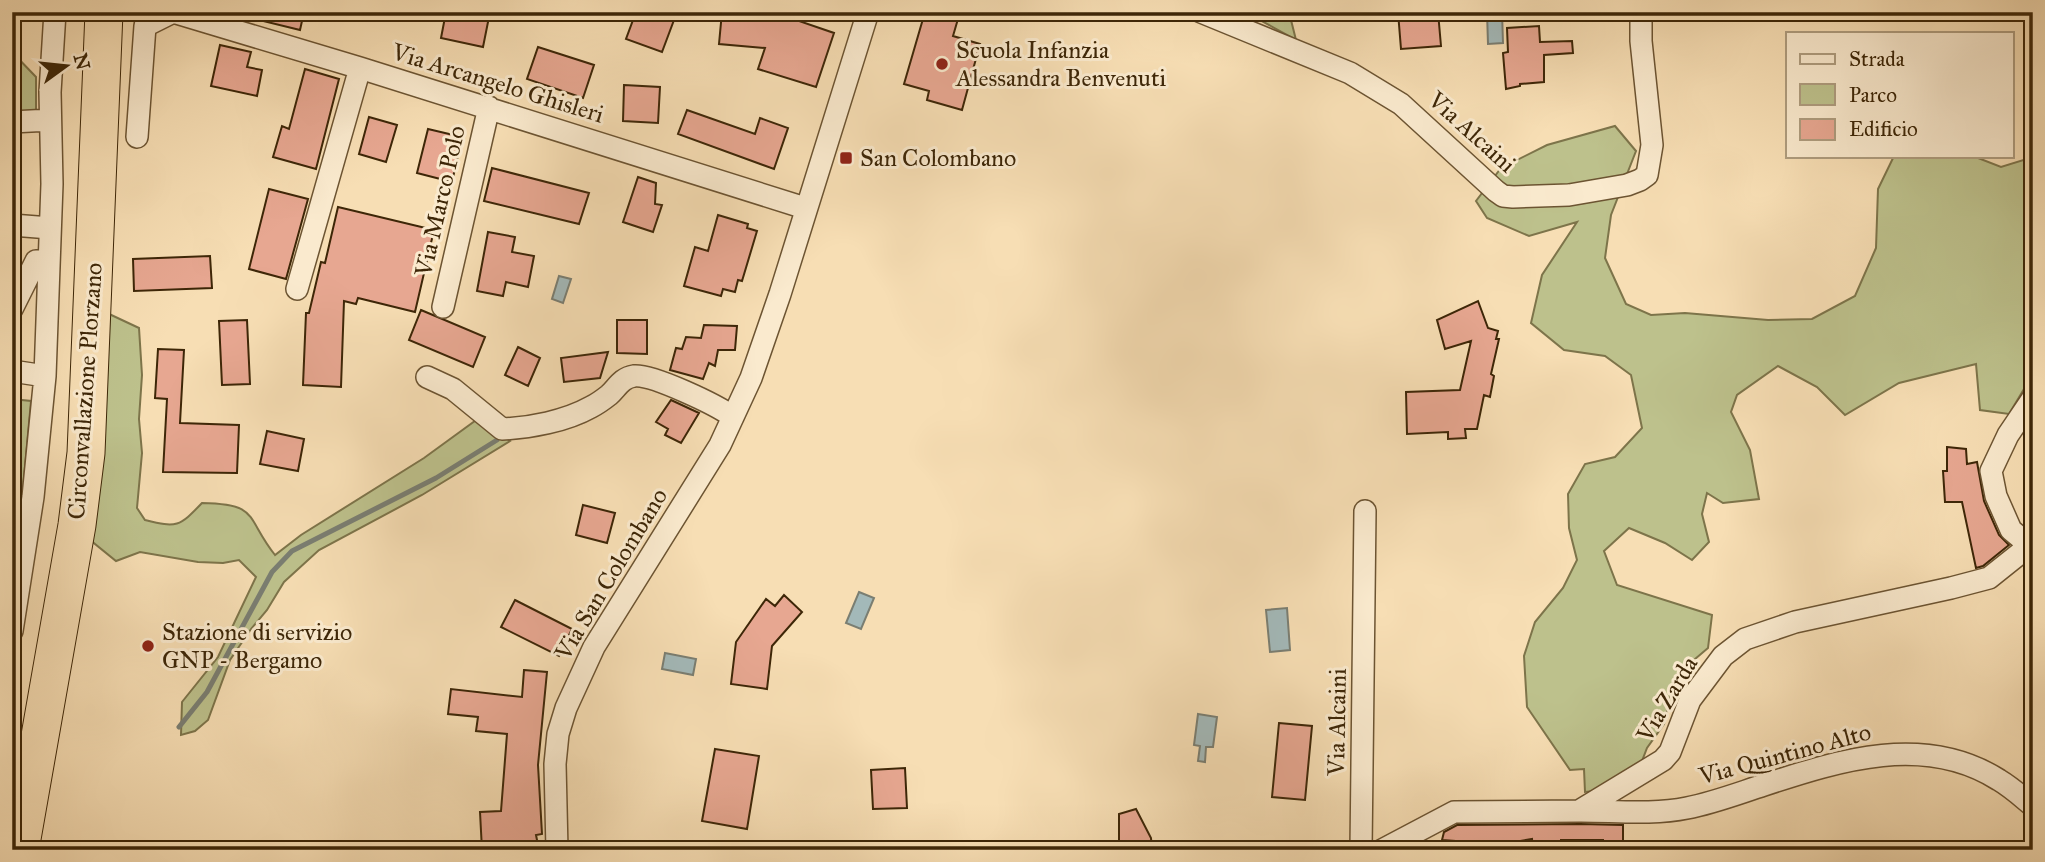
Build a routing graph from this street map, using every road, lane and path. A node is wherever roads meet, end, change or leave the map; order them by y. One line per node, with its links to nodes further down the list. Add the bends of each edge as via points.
1 (55, 12): 10 (street)
2 (85, 12): 28 (highway, Circonvallazione Plorzano, via 68,448 60,525)
3 (104, 12): 31 (highway, Circonvallazione Plorzano, via 86,453)
4 (173, 12): 8 (street, Via Arcangelo Ghisleri); 12 (street, Via Arcangelo Ghisleri, via 145,26)
5 (868, 12): 13 (street, Via San Colombano)
6 (1201, 12): 7 (street, Via Alcaini, via 1350,73 1401,104 1496,191 1513,197 1569,195 1611,188 1647,175 1652,145)
7 (1641, 12)
8 (360, 68): 9 (street, Via Arcangelo Ghisleri); 17 (street)
9 (489, 107): 13 (street, Via Arcangelo Ghisleri); 18 (street, Via Marco Polo)
10 (50, 120): 11 (street); 15 (street)
11 (12, 122)
12 (137, 137)
13 (806, 208): 24 (street, Via San Colombano, via 759,354)
14 (12, 225): 15 (street)
15 (50, 228): 16 (street)
16 (49, 261): 19 (street, via 36,261); 21 (street)
17 (297, 289)
18 (443, 307)
19 (12, 309)
20 (12, 371): 21 (street)
21 (45, 376): 27 (street, via 33,497)
22 (427, 377): 24 (street, via 453,389 502,429 589,408 632,376 661,382)
23 (2033, 398): 26 (street, via 1991,471 2011,530)
24 (733, 417): 32 (street, Via San Colombano, via 594,647 566,708 555,764)
25 (1365, 511): 33 (street, Via Alcaini)
26 (2031, 544): 30 (street, Via Zarda, via 1989,578 1795,622 1745,639 1723,656 1690,700 1663,760)
27 (12, 631)
28 (12, 791)
29 (2033, 806): 30 (street, Via Quintino Alto, via 1973,766 1906,752 1843,761 1688,808)
30 (1579, 811): 34 (street, via 1454,812)
31 (20, 850)
32 (557, 850)
33 (1362, 850)
34 (1382, 850)

